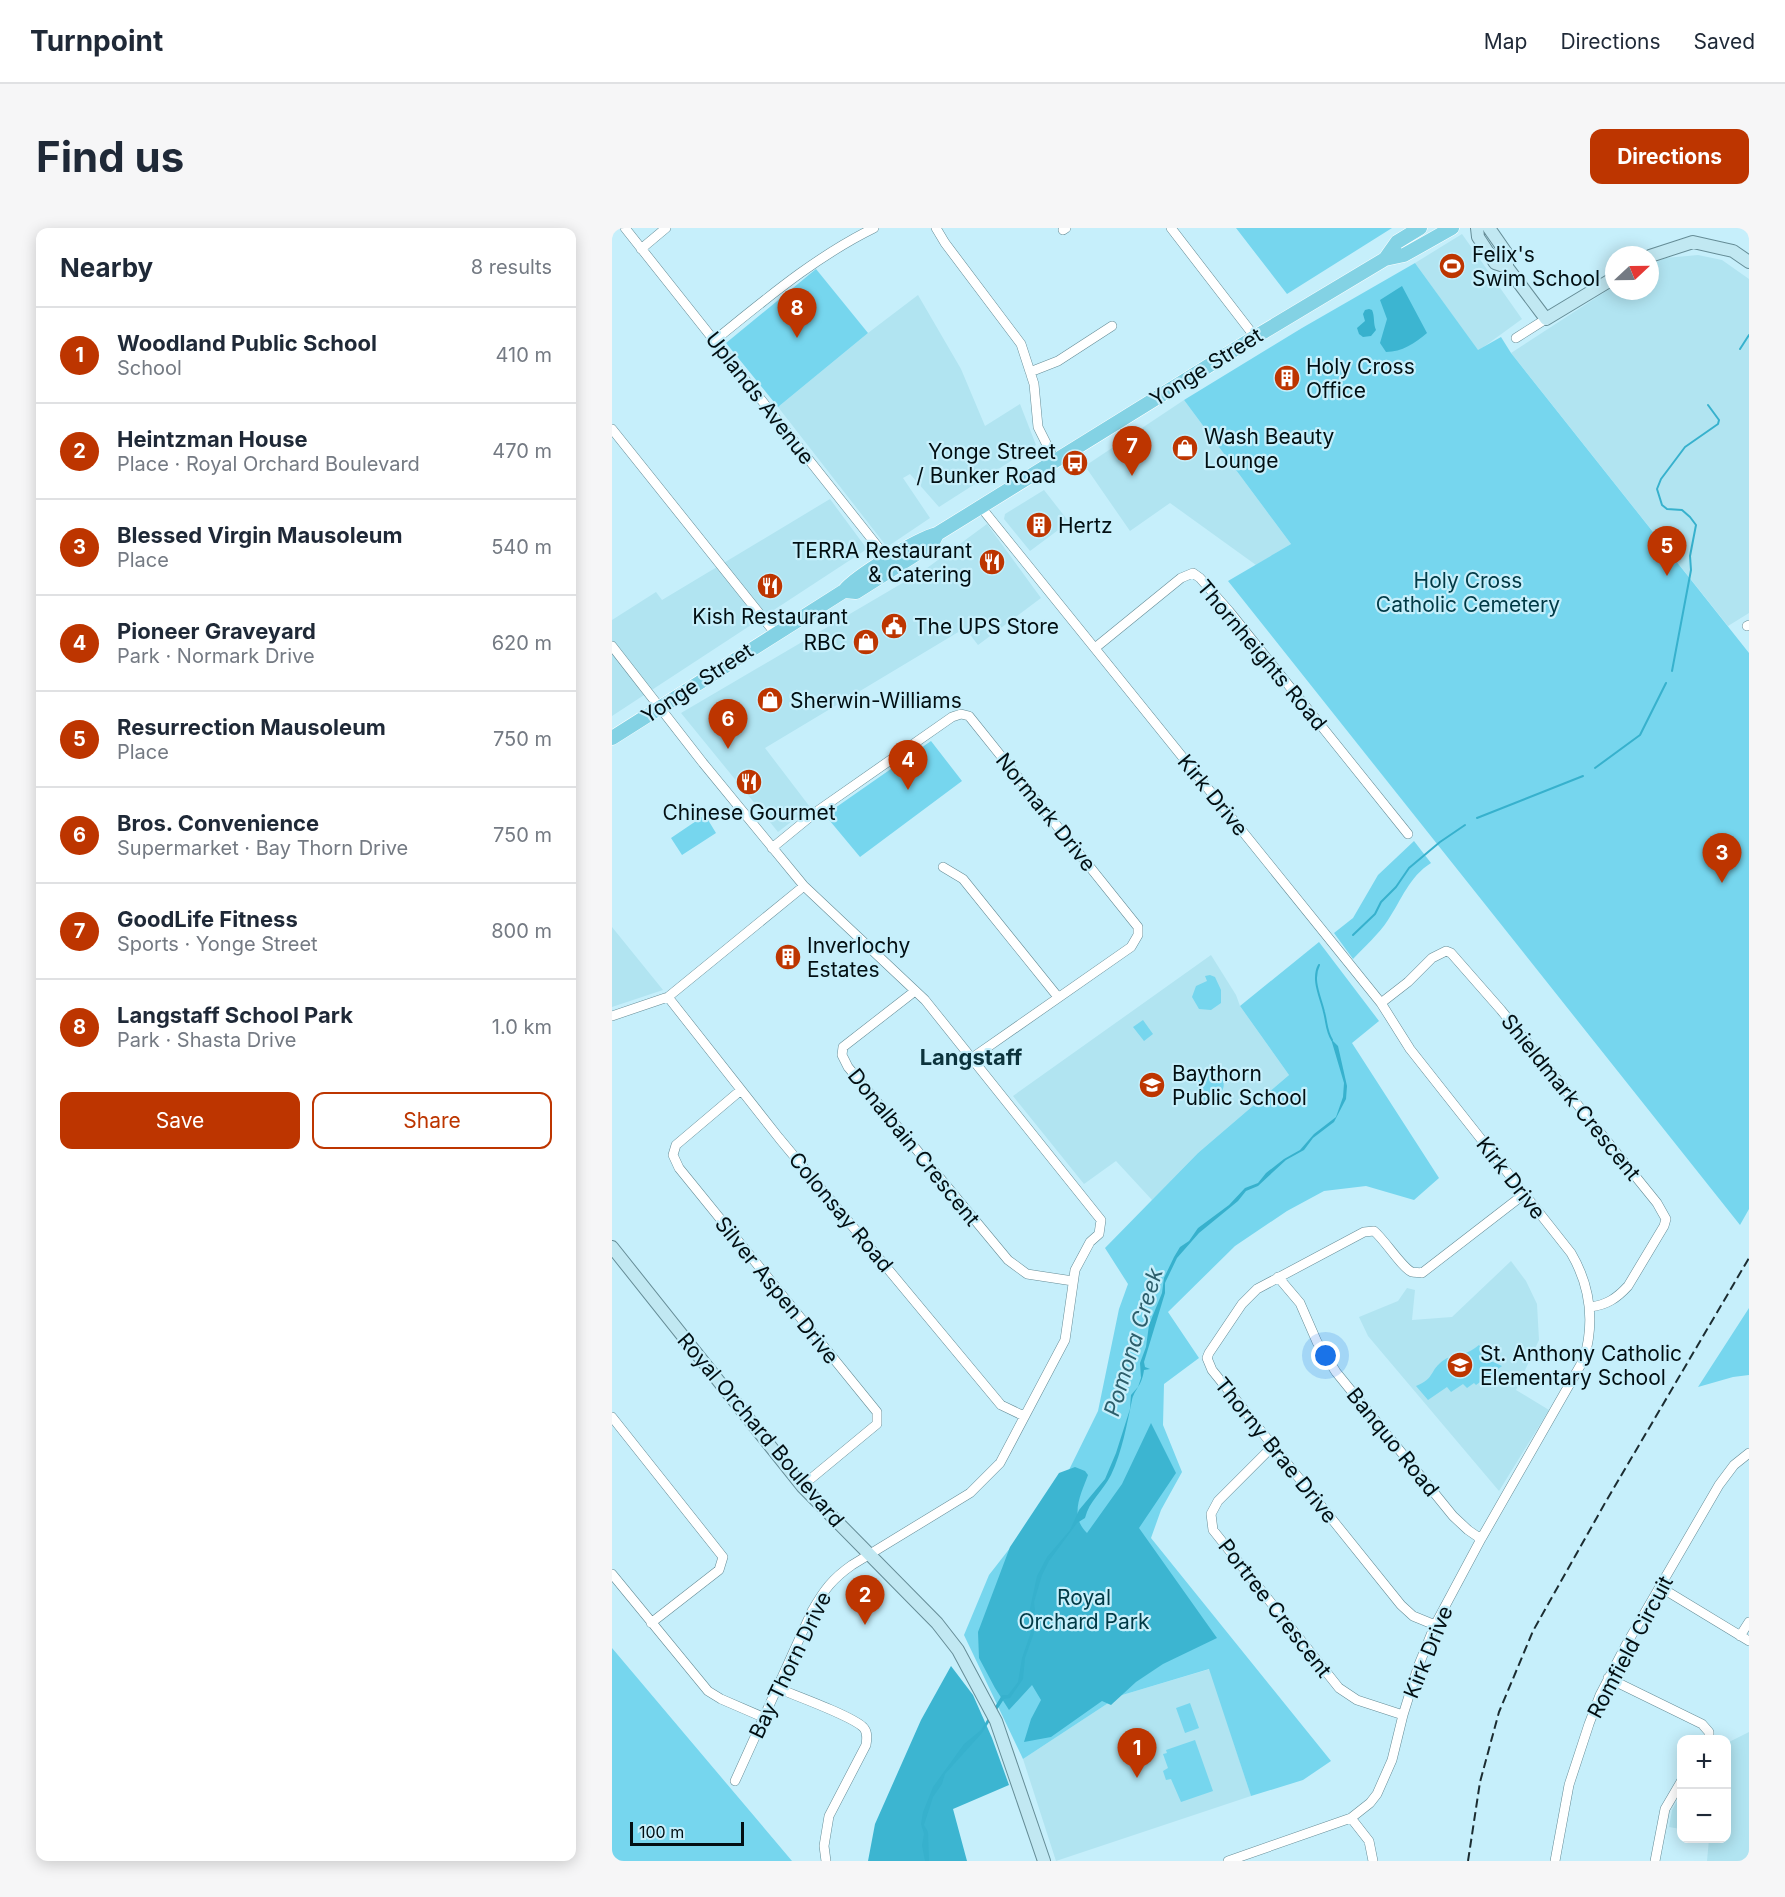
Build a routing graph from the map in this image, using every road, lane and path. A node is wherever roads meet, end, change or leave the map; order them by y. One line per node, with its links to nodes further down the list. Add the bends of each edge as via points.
1 (625, 228): 10 (street, Uplands Avenue)
2 (666, 228): 10 (street)
3 (874, 228): 20 (street, via 795,276)
4 (936, 228): 21 (street, via 1017,337)
5 (1171, 228): 18 (street)
6 (1420, 228): 12 (main road, Yonge Street, via 1397,242)
7 (1452, 228): 12 (main road, Yonge Street, via 1404,255)
8 (1476, 228): 14 (street, via 1495,263)
9 (1489, 228): 14 (street, via 1507,254)
10 (641, 249): 20 (street, Uplands Avenue)
11 (1659, 253): 13 (street, via 1693,242 1733,251)
12 (1385, 259): 18 (main road, Yonge Street)
13 (1749, 262)
14 (1507, 267): 16 (street)
15 (1605, 283): 16 (street)
16 (1546, 319): 19 (street)
17 (1112, 326): 21 (street, via 1058,361)
18 (1255, 337): 23 (main road, Yonge Street)
19 (1516, 338)
20 (715, 340): 25 (street, Uplands Avenue)
21 (1030, 372): 23 (street, via 1038,427)
22 (612, 429): 26 (street)
23 (1055, 461): 24 (main road, Yonge Street)
24 (980, 506): 25 (main road, Yonge Street, via 937,534 932,544); 28 (street, Kirk Drive)
25 (892, 564): 26 (main road, Yonge Street, via 856,592 844,591)
26 (775, 633): 29 (main road, Yonge Street)
27 (612, 646): 29 (street, Bay Thorn Drive)
28 (1095, 648): 31 (street, Thornheights Road, via 1180,578 1193,573 1229,611); 38 (street, Kirk Drive)
29 (661, 708): 30 (main road, Yonge Street); 32 (street, Bay Thorn Drive)
30 (612, 738)
31 (1408, 834)
32 (772, 848): 34 (street, Bay Thorn Drive); 37 (street, Normark Drive, via 816,812 952,717 969,716 1138,927 1131,947)
33 (942, 867): 37 (street, via 963,879)
34 (804, 886): 35 (street, Bay Thorn Drive); 36 (street)
35 (915, 990): 40 (street, Bay Thorn Drive); 45 (street, Donalbain Crescent, via 843,1047 848,1067 1008,1260 1027,1274)
36 (668, 997): 39 (street); 41 (street, Colonsay Road)
37 (1059, 997): 40 (street, Normark Drive)
38 (1381, 1003): 42 (street, Kirk Drive, via 1410,1049); 46 (street, Shieldmark Crescent, via 1432,958 1446,951 1451,953 1657,1203 1666,1218 1664,1226 1628,1286 1604,1305)
39 (612, 1017)
40 (972, 1058): 45 (street, Bay Thorn Drive, via 1101,1220 1099,1234 1083,1253)
41 (741, 1090): 47 (street, Colonsay Road, via 1001,1405); 51 (street, Silver Aspen Drive, via 676,1145 673,1155 679,1168 876,1412 877,1424)
42 (1523, 1195): 44 (street, Thorny Brae Drive, via 1422,1273 1407,1269 1380,1236 1370,1230); 46 (street, Kirk Drive, via 1571,1253 1585,1283)
43 (612, 1247): 51 (street, Royal Orchard Boulevard)
44 (1278, 1277): 49 (street, Thorny Brae Drive, via 1257,1288 1242,1304 1207,1358 1212,1370); 52 (street, Banquo Road, via 1300,1303 1336,1372 1453,1516)
45 (1073, 1281): 47 (street, Bay Thorn Drive, via 1065,1340)
46 (1590, 1307): 52 (street, Kirk Drive, via 1591,1331 1584,1359)
47 (1024, 1416): 53 (street, Bay Thorn Drive, via 1000,1463 970,1493)
48 (612, 1417): 57 (street, via 723,1557 719,1570)
49 (1273, 1446): 58 (street, Thorny Brae Drive, via 1401,1605 1413,1616); 62 (street, Portree Crescent, via 1218,1501 1211,1514 1213,1530 1339,1688 1363,1703)
50 (1749, 1453): 55 (street, Romfield Circuit, via 1719,1485)
51 (802, 1486): 53 (street, Royal Orchard Boulevard)
52 (1481, 1539): 58 (street, Kirk Drive)
53 (868, 1555): 61 (street, Bay Thorn Drive, via 834,1577 823,1591); 69 (street, Royal Orchard Boulevard, via 937,1623 969,1669 996,1721)
54 (612, 1574): 57 (street)
55 (1660, 1587): 59 (street); 60 (street, Romfield Circuit)
56 (1749, 1622): 59 (street)
57 (651, 1623): 63 (street, via 708,1691)
58 (1435, 1626): 62 (street, Kirk Drive)
59 (1745, 1639)
60 (1608, 1678): 64 (street, via 1702,1724); 72 (street, Romfield Circuit, via 1576,1761)
61 (777, 1688): 63 (street, Bay Thorn Drive); 68 (street, via 844,1717 864,1728 866,1734 866,1745 829,1816)
62 (1403, 1715): 67 (street, Kirk Drive, via 1383,1784 1370,1803)
63 (765, 1718): 65 (street, Bay Thorn Drive)
64 (1709, 1735)
65 (735, 1781)
66 (1677, 1789): 73 (street, via 1665,1809)
67 (1351, 1818): 70 (street, Kirk Drive); 71 (street, via 1369,1841)
68 (826, 1861)
69 (1044, 1861)
70 (1228, 1861)
71 (1373, 1861)
72 (1555, 1861)
73 (1655, 1861)

